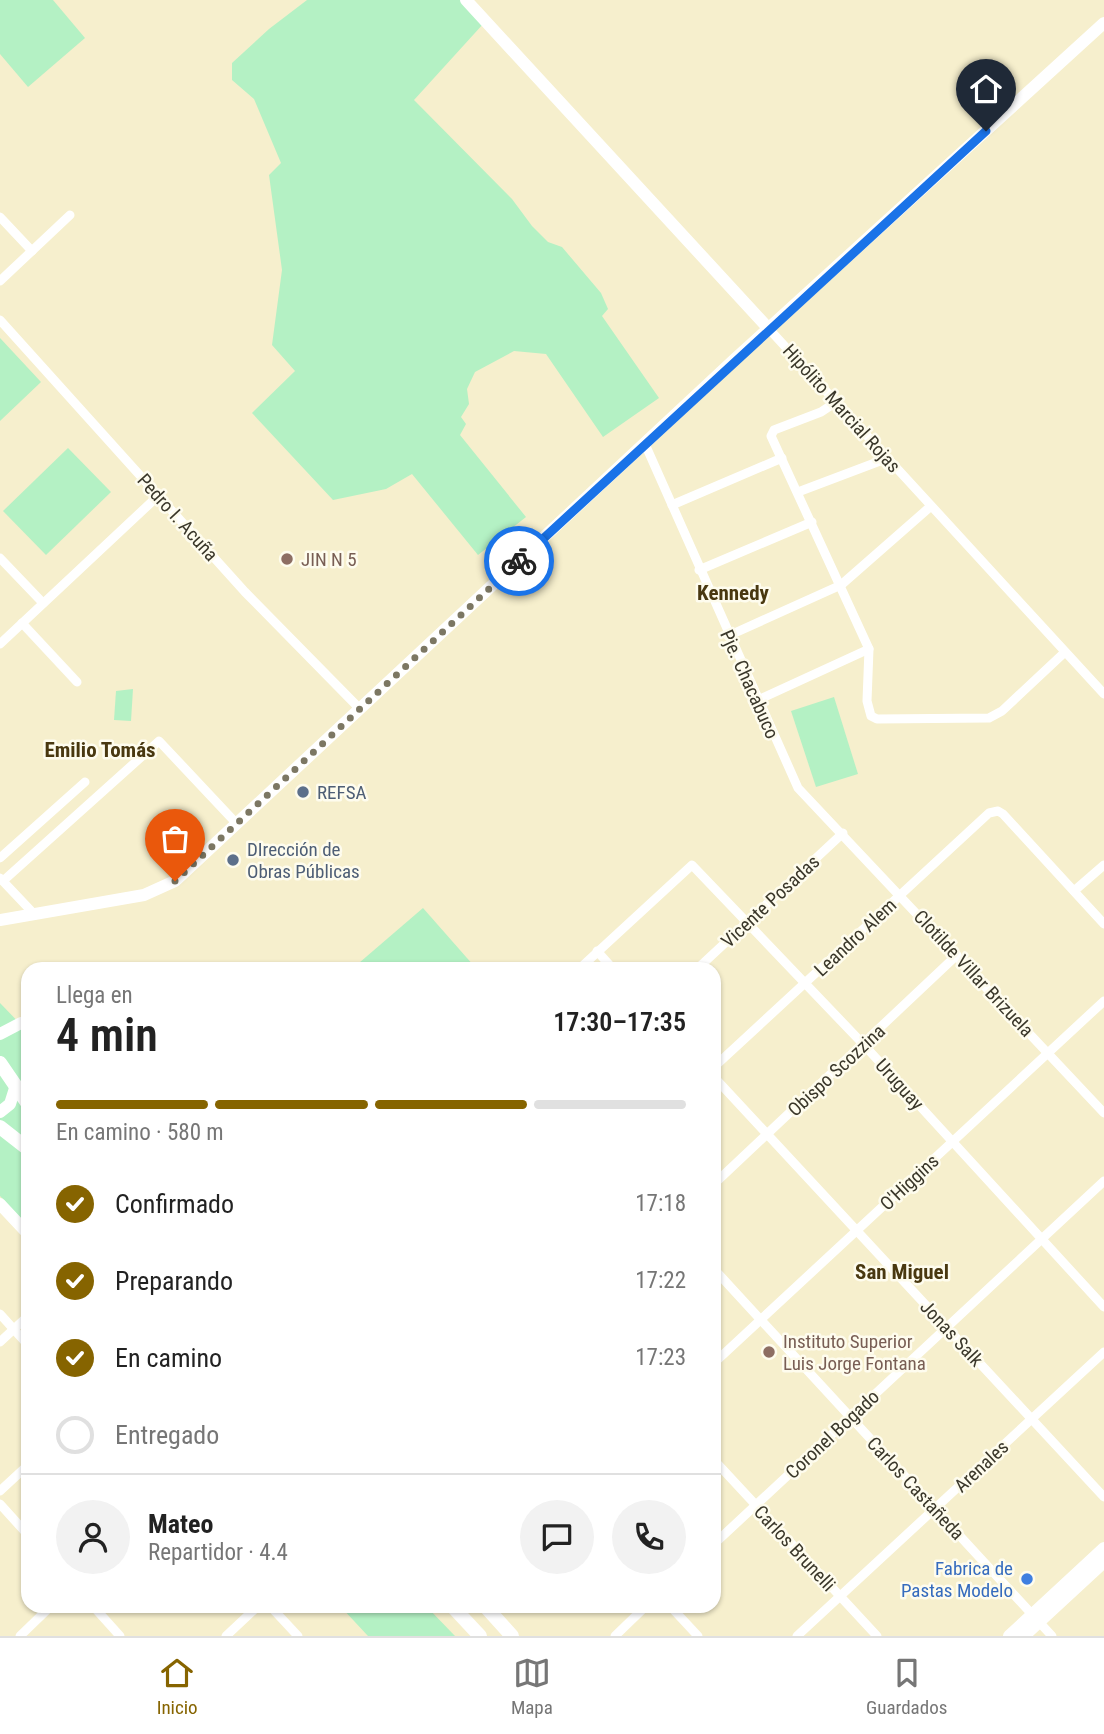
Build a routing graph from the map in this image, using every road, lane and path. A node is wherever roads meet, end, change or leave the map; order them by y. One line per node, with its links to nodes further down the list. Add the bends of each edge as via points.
1 (466, 0): 8 (main road, Hipólito Marcial Rojas)
2 (1104, 23): 8 (main road)
3 (70, 215): 5 (street)
4 (0, 217): 5 (street)
5 (32, 251): 6 (street)
6 (0, 281)
7 (0, 320): 14 (street, Pedro I. Acuña)
8 (769, 329): 9 (street, Hipólito Marcial Rojas); 10 (main road)
9 (836, 402): 11 (street, via 771,432); 12 (street, Hipólito Marcial Rojas)
10 (645, 443): 15 (street, Pje. Chacabuco); 30 (main road)
11 (782, 458): 13 (street); 15 (street)
12 (888, 458): 13 (street); 16 (street, Hipólito Marcial Rojas)
13 (798, 492): 17 (street)
14 (159, 495): 21 (street); 30 (street, Pedro I. Acuña)
15 (672, 505): 19 (street, Pje. Chacabuco)
16 (931, 506): 20 (street); 26 (street, Hipólito Marcial Rojas)
17 (812, 522): 19 (street); 20 (street)
18 (0, 558): 21 (street)
19 (699, 570): 23 (street, Pje. Chacabuco)
20 (841, 585): 23 (street); 25 (street)
21 (43, 603): 22 (street)
22 (22, 623): 24 (street); 27 (street)
23 (728, 636): 29 (street, Pje. Chacabuco)
24 (0, 644)
25 (870, 649): 26 (street, via 867,701 871,716 877,719 989,718); 29 (street)
26 (1065, 652): 28 (street, Hipólito Marcial Rojas)
27 (77, 682)
28 (1104, 694)
29 (758, 700): 33 (street, Pje. Chacabuco, via 798,788)
30 (360, 709): 32 (main road)
31 (85, 782): 34 (street)
32 (237, 824): 36 (street, via 159,741); 39 (main road, via 159,890)
33 (844, 833): 38 (street, Clotilde Villar Brizuela); 41 (street, Vicente Posadas)
34 (0, 858)
35 (1104, 865): 37 (street)
36 (2, 879): 39 (street)
37 (1074, 891): 38 (street, Leandro Alem, via 998,811 989,813); 42 (street)
38 (900, 894): 44 (street, Clotilde Villar Brizuela); 48 (street, Leandro Alem)
39 (35, 915): 40 (main road)
40 (0, 920)
41 (747, 922): 43 (street, Uruguay, via 692,865); 47 (street, Vicente Posadas); 48 (street, Uruguay)
42 (1104, 924)
43 (597, 951): 45 (street); 46 (street)
44 (957, 955): 52 (street, Obispo Scozzina); 53 (street, Clotilde Villar Brizuela)
45 (586, 962)
46 (607, 962)
47 (704, 962)
48 (805, 983): 52 (street, Uruguay); 54 (street, Leandro Alem)
49 (1104, 1001): 53 (street, O'Higgins)
50 (21, 1023): 51 (main road)
51 (0, 1034)
52 (864, 1045): 62 (street, Obispo Scozzina); 63 (street, Uruguay)
53 (1048, 1053): 60 (street, Clotilde Villar Brizuela); 63 (street, O'Higgins)
54 (721, 1061)
55 (0, 1063): 57 (main road)
56 (721, 1084): 62 (street, Jonas Salk)
57 (16, 1085): 58 (main road); 59 (main road, via 10,1104)
58 (21, 1093)
59 (0, 1112)
60 (1104, 1113)
61 (0, 1127): 64 (main road)
62 (768, 1134): 65 (street, Obispo Scozzina); 69 (street, Jonas Salk)
63 (953, 1142): 69 (street, O'Higgins); 70 (street, Uruguay)
64 (21, 1144)
65 (721, 1178)
66 (1104, 1181): 70 (street, Coronel Bogado)
67 (0, 1204): 68 (main road)
68 (21, 1226)
69 (857, 1230): 74 (street, O'Higgins); 76 (street, Jonas Salk)
70 (1041, 1239): 72 (street, Uruguay); 76 (street, Coronel Bogado)
71 (721, 1277): 74 (street, Carlos Castañeda)
72 (1104, 1307)
73 (0, 1314): 77 (street)
74 (761, 1320): 81 (street, O'Higgins); 82 (street, Carlos Castañeda)
75 (21, 1323): 77 (street)
76 (947, 1327): 82 (street, Coronel Bogado); 83 (street, Jonas Salk)
77 (14, 1329): 78 (street); 79 (street)
78 (21, 1337)
79 (0, 1342)
80 (1104, 1352): 83 (street, Arenales)
81 (721, 1357)
82 (850, 1417): 89 (street, Coronel Bogado); 90 (street, Carlos Castañeda)
83 (1033, 1418): 87 (street, Jonas Salk); 90 (street, Arenales)
84 (721, 1468): 89 (street, Carlos Brunelli)
85 (21, 1472): 86 (street)
86 (0, 1491)
87 (1104, 1497)
88 (0, 1504): 91 (street)
89 (756, 1505): 92 (street, Coronel Bogado); 95 (street, Carlos Brunelli)
90 (935, 1508): 95 (street, Arenales); 104 (street, Carlos Castañeda)
91 (21, 1527)
92 (721, 1538)
93 (1104, 1548): 104 (main road)
94 (1104, 1562): 104 (main road)
95 (840, 1596): 113 (street, Arenales); 114 (street, Carlos Brunelli)
96 (44, 1613): 105 (street)
97 (99, 1613): 106 (street)
98 (251, 1613): 107 (street)
99 (277, 1613): 108 (street)
100 (459, 1613): 109 (main road)
101 (491, 1613): 110 (main road)
102 (639, 1613): 111 (street)
103 (677, 1613): 112 (street)
104 (1036, 1618): 115 (main road); 116 (main road); 117 (street, Carlos Castañeda)
105 (20, 1636)
106 (120, 1636)
107 (226, 1636)
108 (298, 1636)
109 (480, 1636)
110 (512, 1636)
111 (615, 1636)
112 (698, 1636)
113 (797, 1636)
114 (877, 1636)
115 (1009, 1636)
116 (1024, 1636)
117 (1052, 1636)

